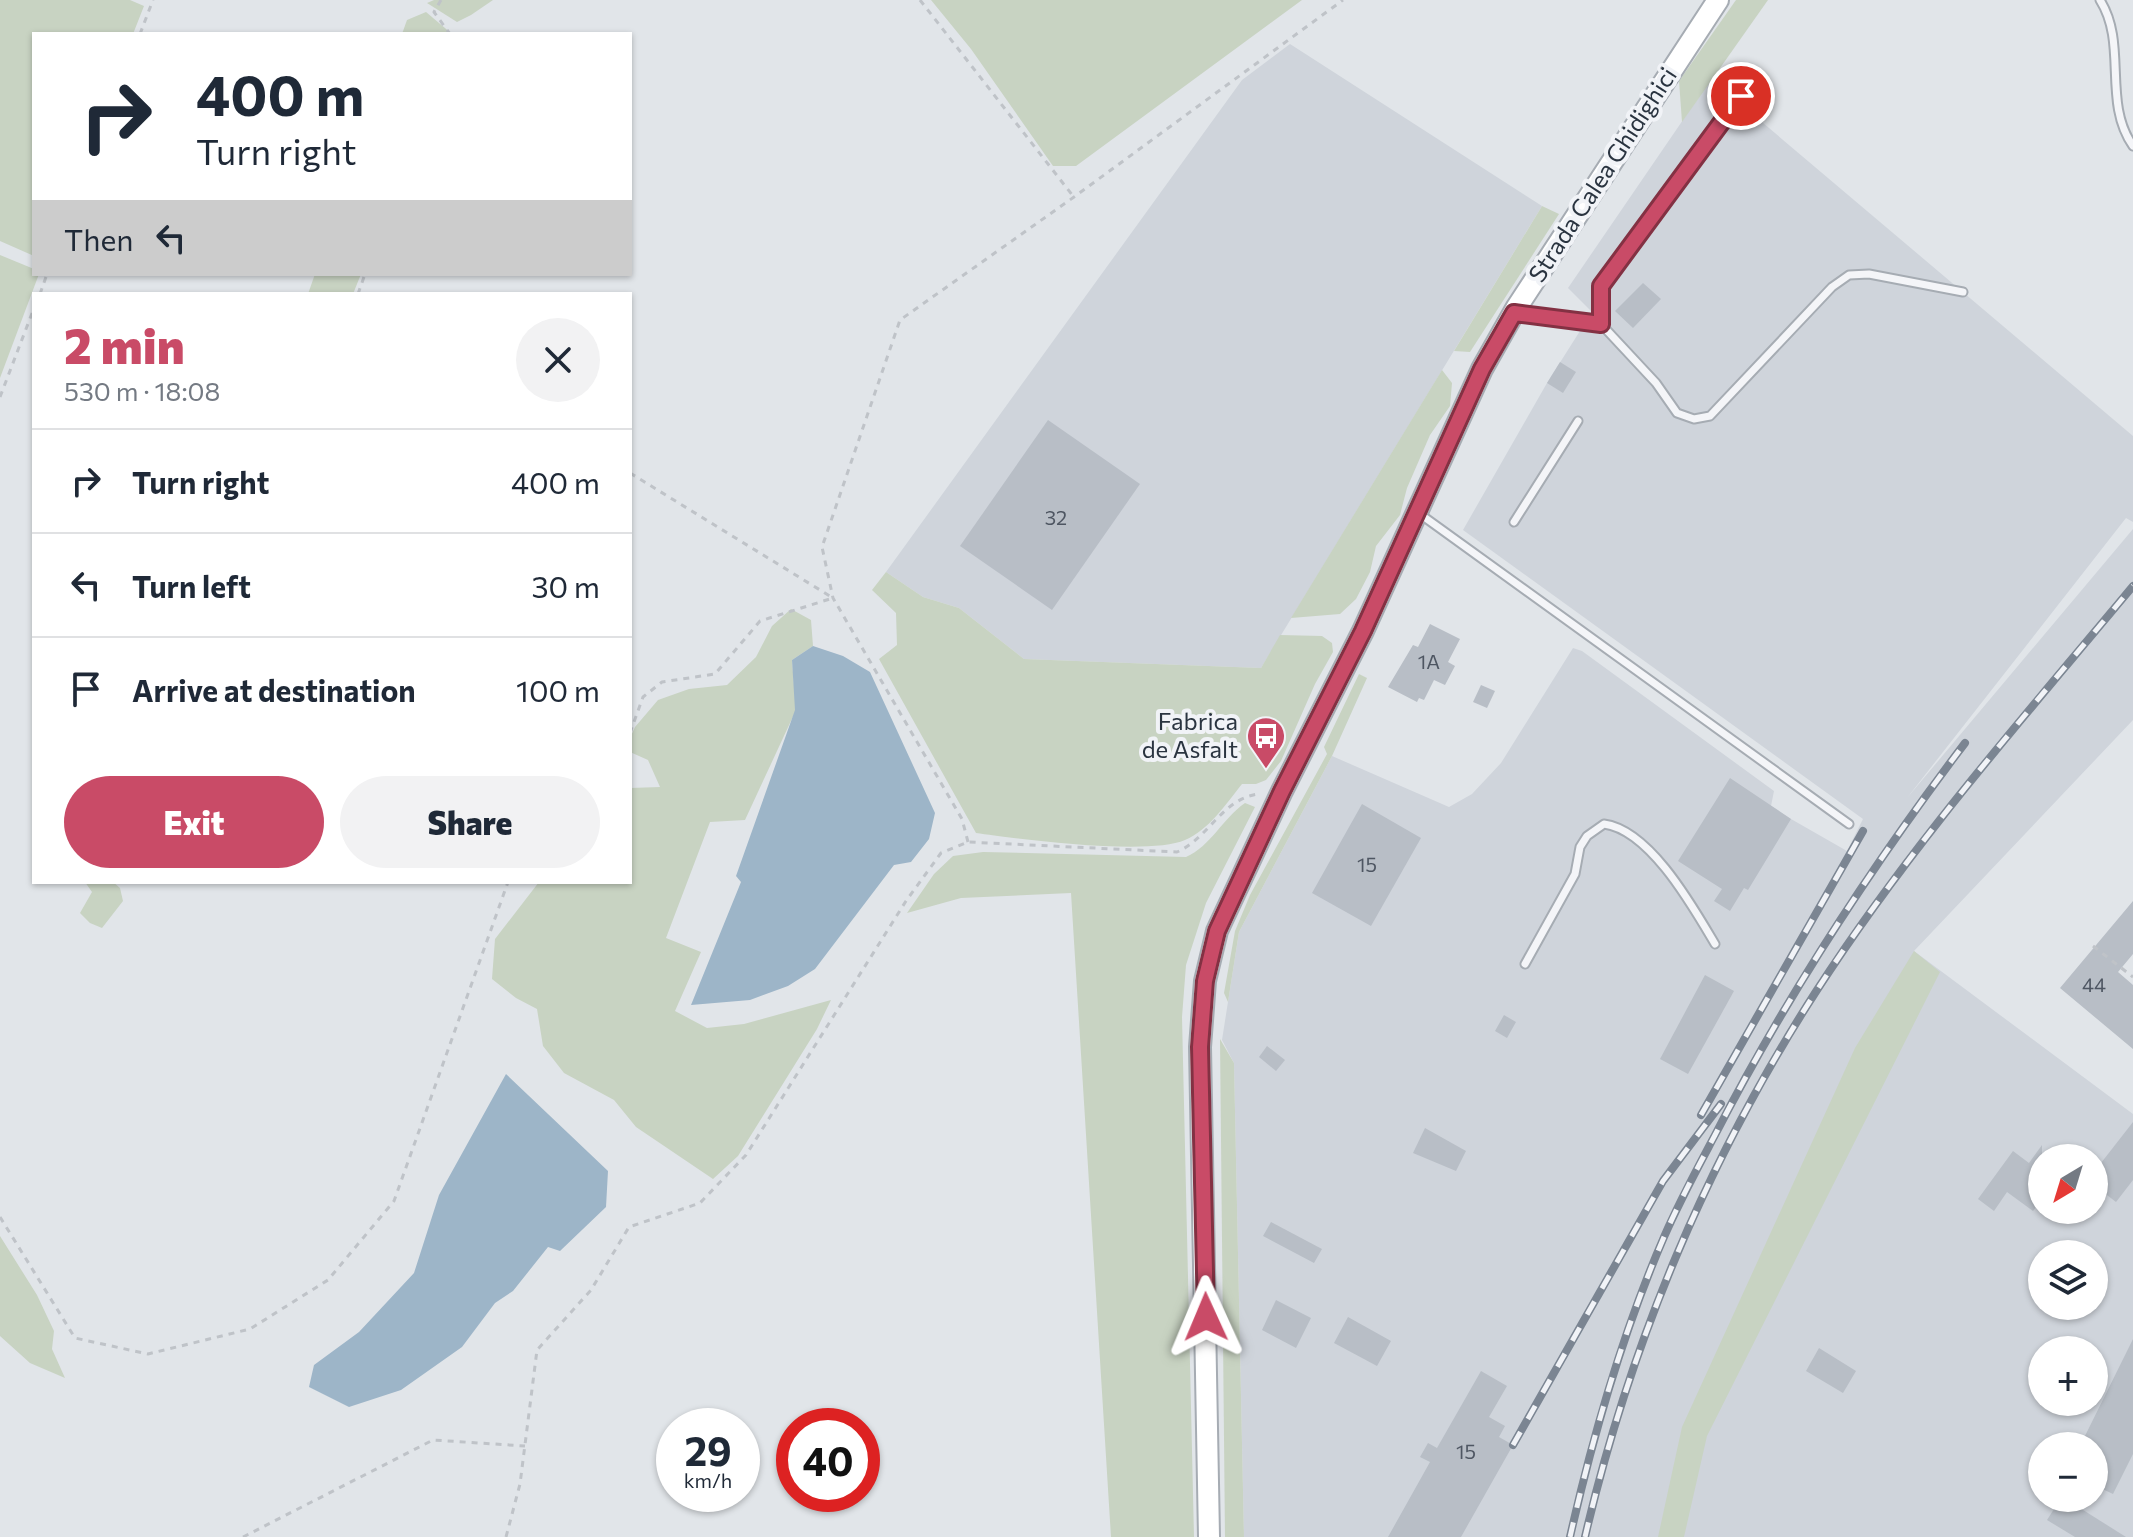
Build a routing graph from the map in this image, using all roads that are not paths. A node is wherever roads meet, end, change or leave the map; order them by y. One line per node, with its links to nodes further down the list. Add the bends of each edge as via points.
1 (1718, 0): 6 (street, Strada Calea Ghidighici)
2 (2100, 0): 4 (lane, via 2115,36 2119,115)
3 (1741, 96): 7 (lane, via 1601,286)
4 (2133, 146)
5 (1963, 292): 7 (lane, via 1849,275 1710,416 1694,419 1677,413)
6 (1514, 313): 7 (lane); 9 (street, Strada Calea Ghidighici, via 1482,369)
7 (1601, 324)
8 (1578, 421): 10 (lane)
9 (1418, 512): 11 (lane); 14 (street, Strada Calea Ghidighici, via 1217,931 1205,981 1200,1047)
10 (1514, 522)
11 (1849, 824)
12 (1715, 944): 13 (lane, via 1651,854 1625,831 1604,824 1580,847 1575,874)
13 (1525, 964)
14 (1209, 1537)

